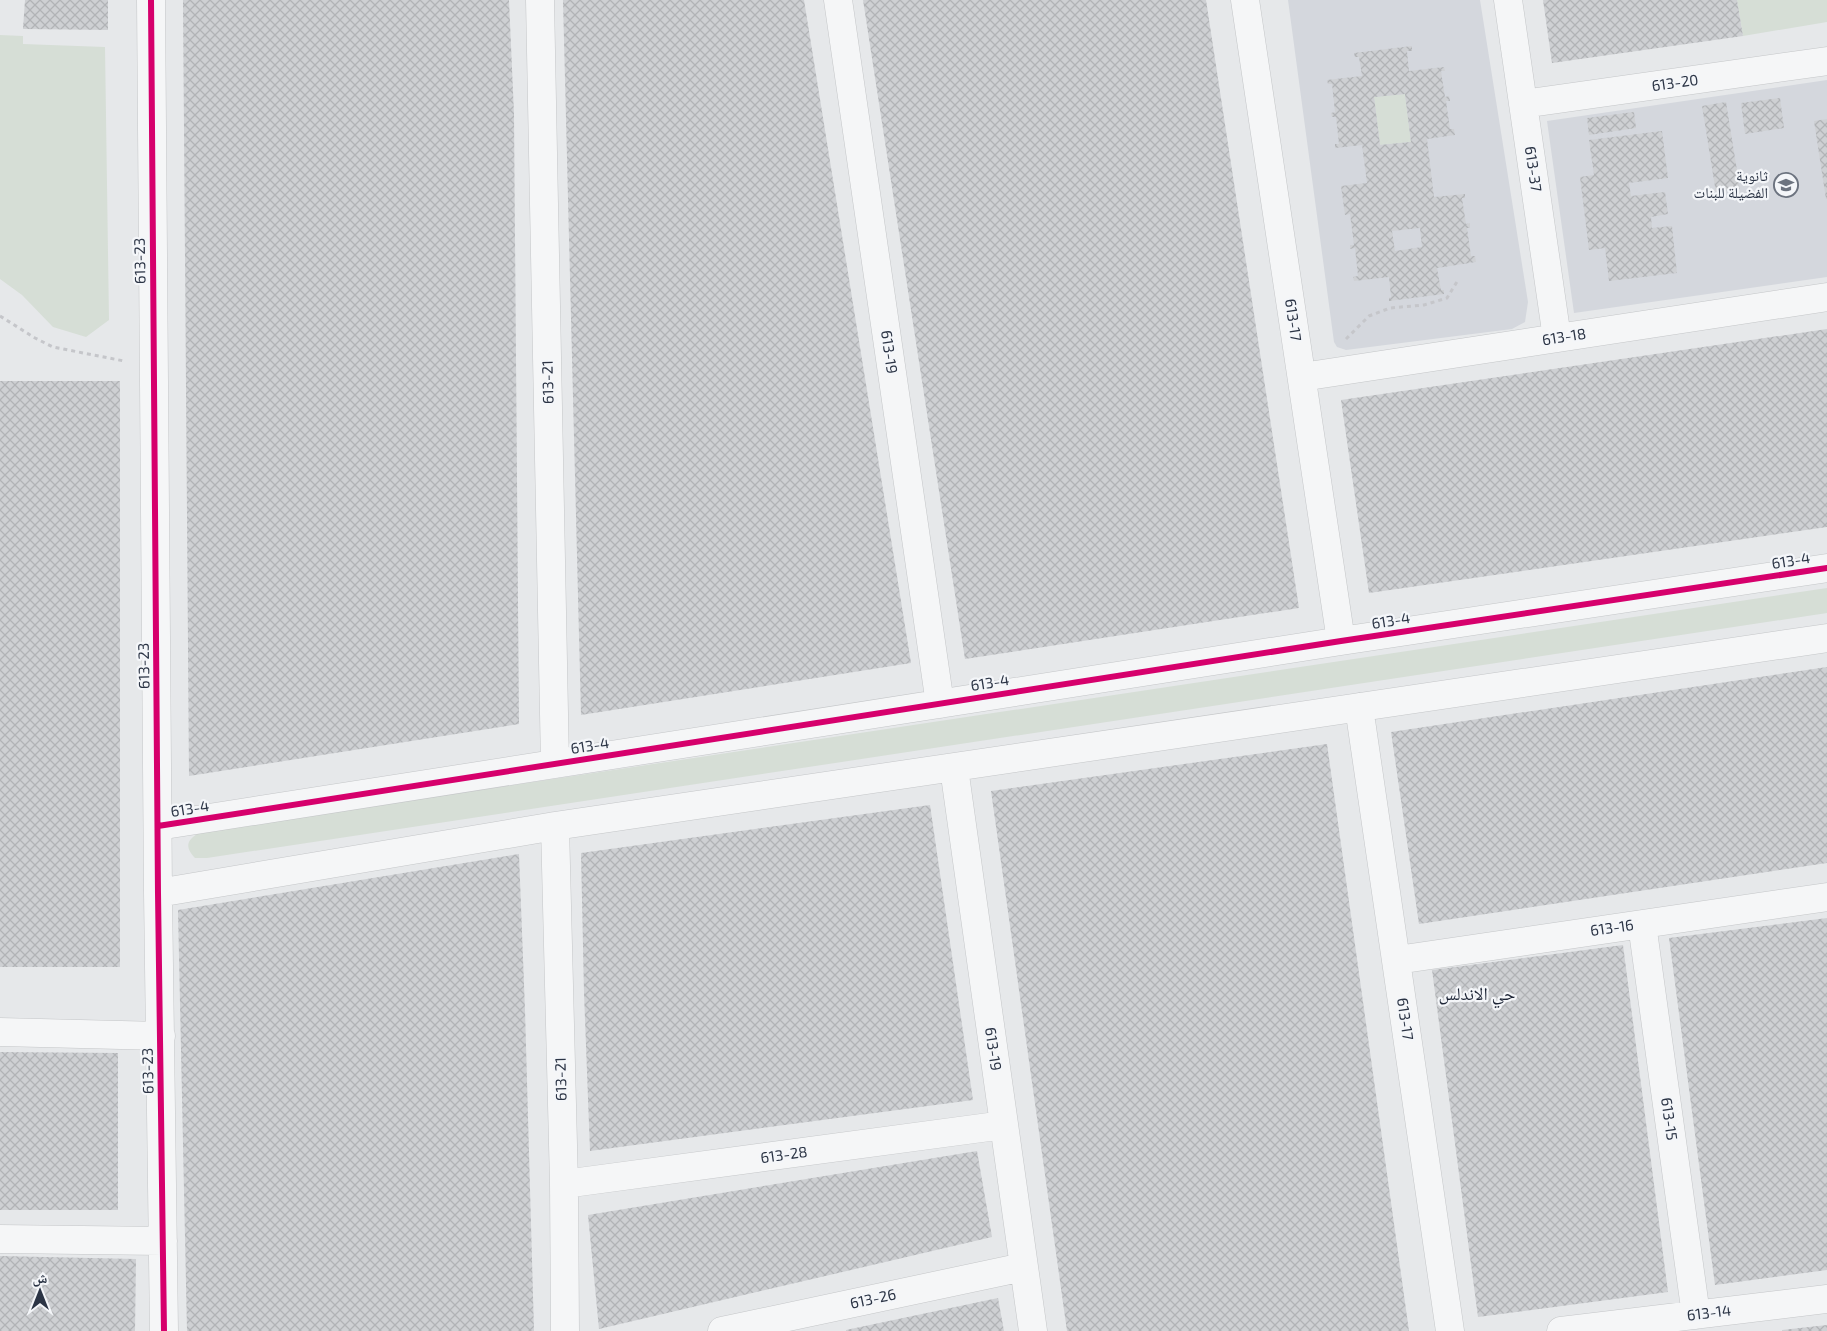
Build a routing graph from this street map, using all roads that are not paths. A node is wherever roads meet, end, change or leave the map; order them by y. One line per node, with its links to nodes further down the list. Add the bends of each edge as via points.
1 (151, 0): 18 (street, 613-23)
2 (540, 0): 16 (street, 613-21)
3 (838, 0): 14 (street, 613-19)
4 (1246, 0): 10 (street, 613-17)
5 (1508, 0): 7 (street, 613-37)
6 (1827, 61): 7 (street, 613-20)
7 (1523, 104): 9 (street, 613-37)
8 (1827, 297): 9 (street, 613-18)
9 (1557, 338): 10 (street, 613-18)
10 (1302, 377): 13 (street, 613-17)
11 (1827, 568): 13 (street, 613-4)
12 (1827, 638): 15 (street)
13 (1341, 641): 14 (street, 613-4)
14 (940, 704): 16 (street, 613-4)
15 (1359, 707): 17 (street); 23 (street, 613-17)
16 (555, 764): 18 (street, 613-4)
17 (954, 768): 19 (street); 26 (street, 613-19)
18 (158, 826): 20 (street, 613-23)
19 (555, 826): 20 (street); 27 (street, 613-21)
20 (158, 893): 25 (street, 613-23)
21 (1827, 897): 22 (street, 613-16)
22 (1642, 924): 23 (street, 613-16); 32 (street, 613-15)
23 (1397, 960): 37 (street, 613-17)
24 (0, 1032): 25 (street)
25 (161, 1036): 29 (street, 613-23)
26 (1004, 1125): 27 (street, 613-28); 30 (street, 613-19)
27 (564, 1184): 34 (street, 613-21)
28 (0, 1239): 29 (street)
29 (163, 1241): 33 (street, 613-23)
30 (1023, 1267): 35 (street, 613-26); 36 (street, 613-19)
31 (1827, 1299): 32 (street, 613-14)
32 (1696, 1315): 38 (street, 613-14)
33 (164, 1331)
34 (565, 1331)
35 (722, 1331)
36 (1033, 1331)
37 (1450, 1331)
38 (1561, 1331)

